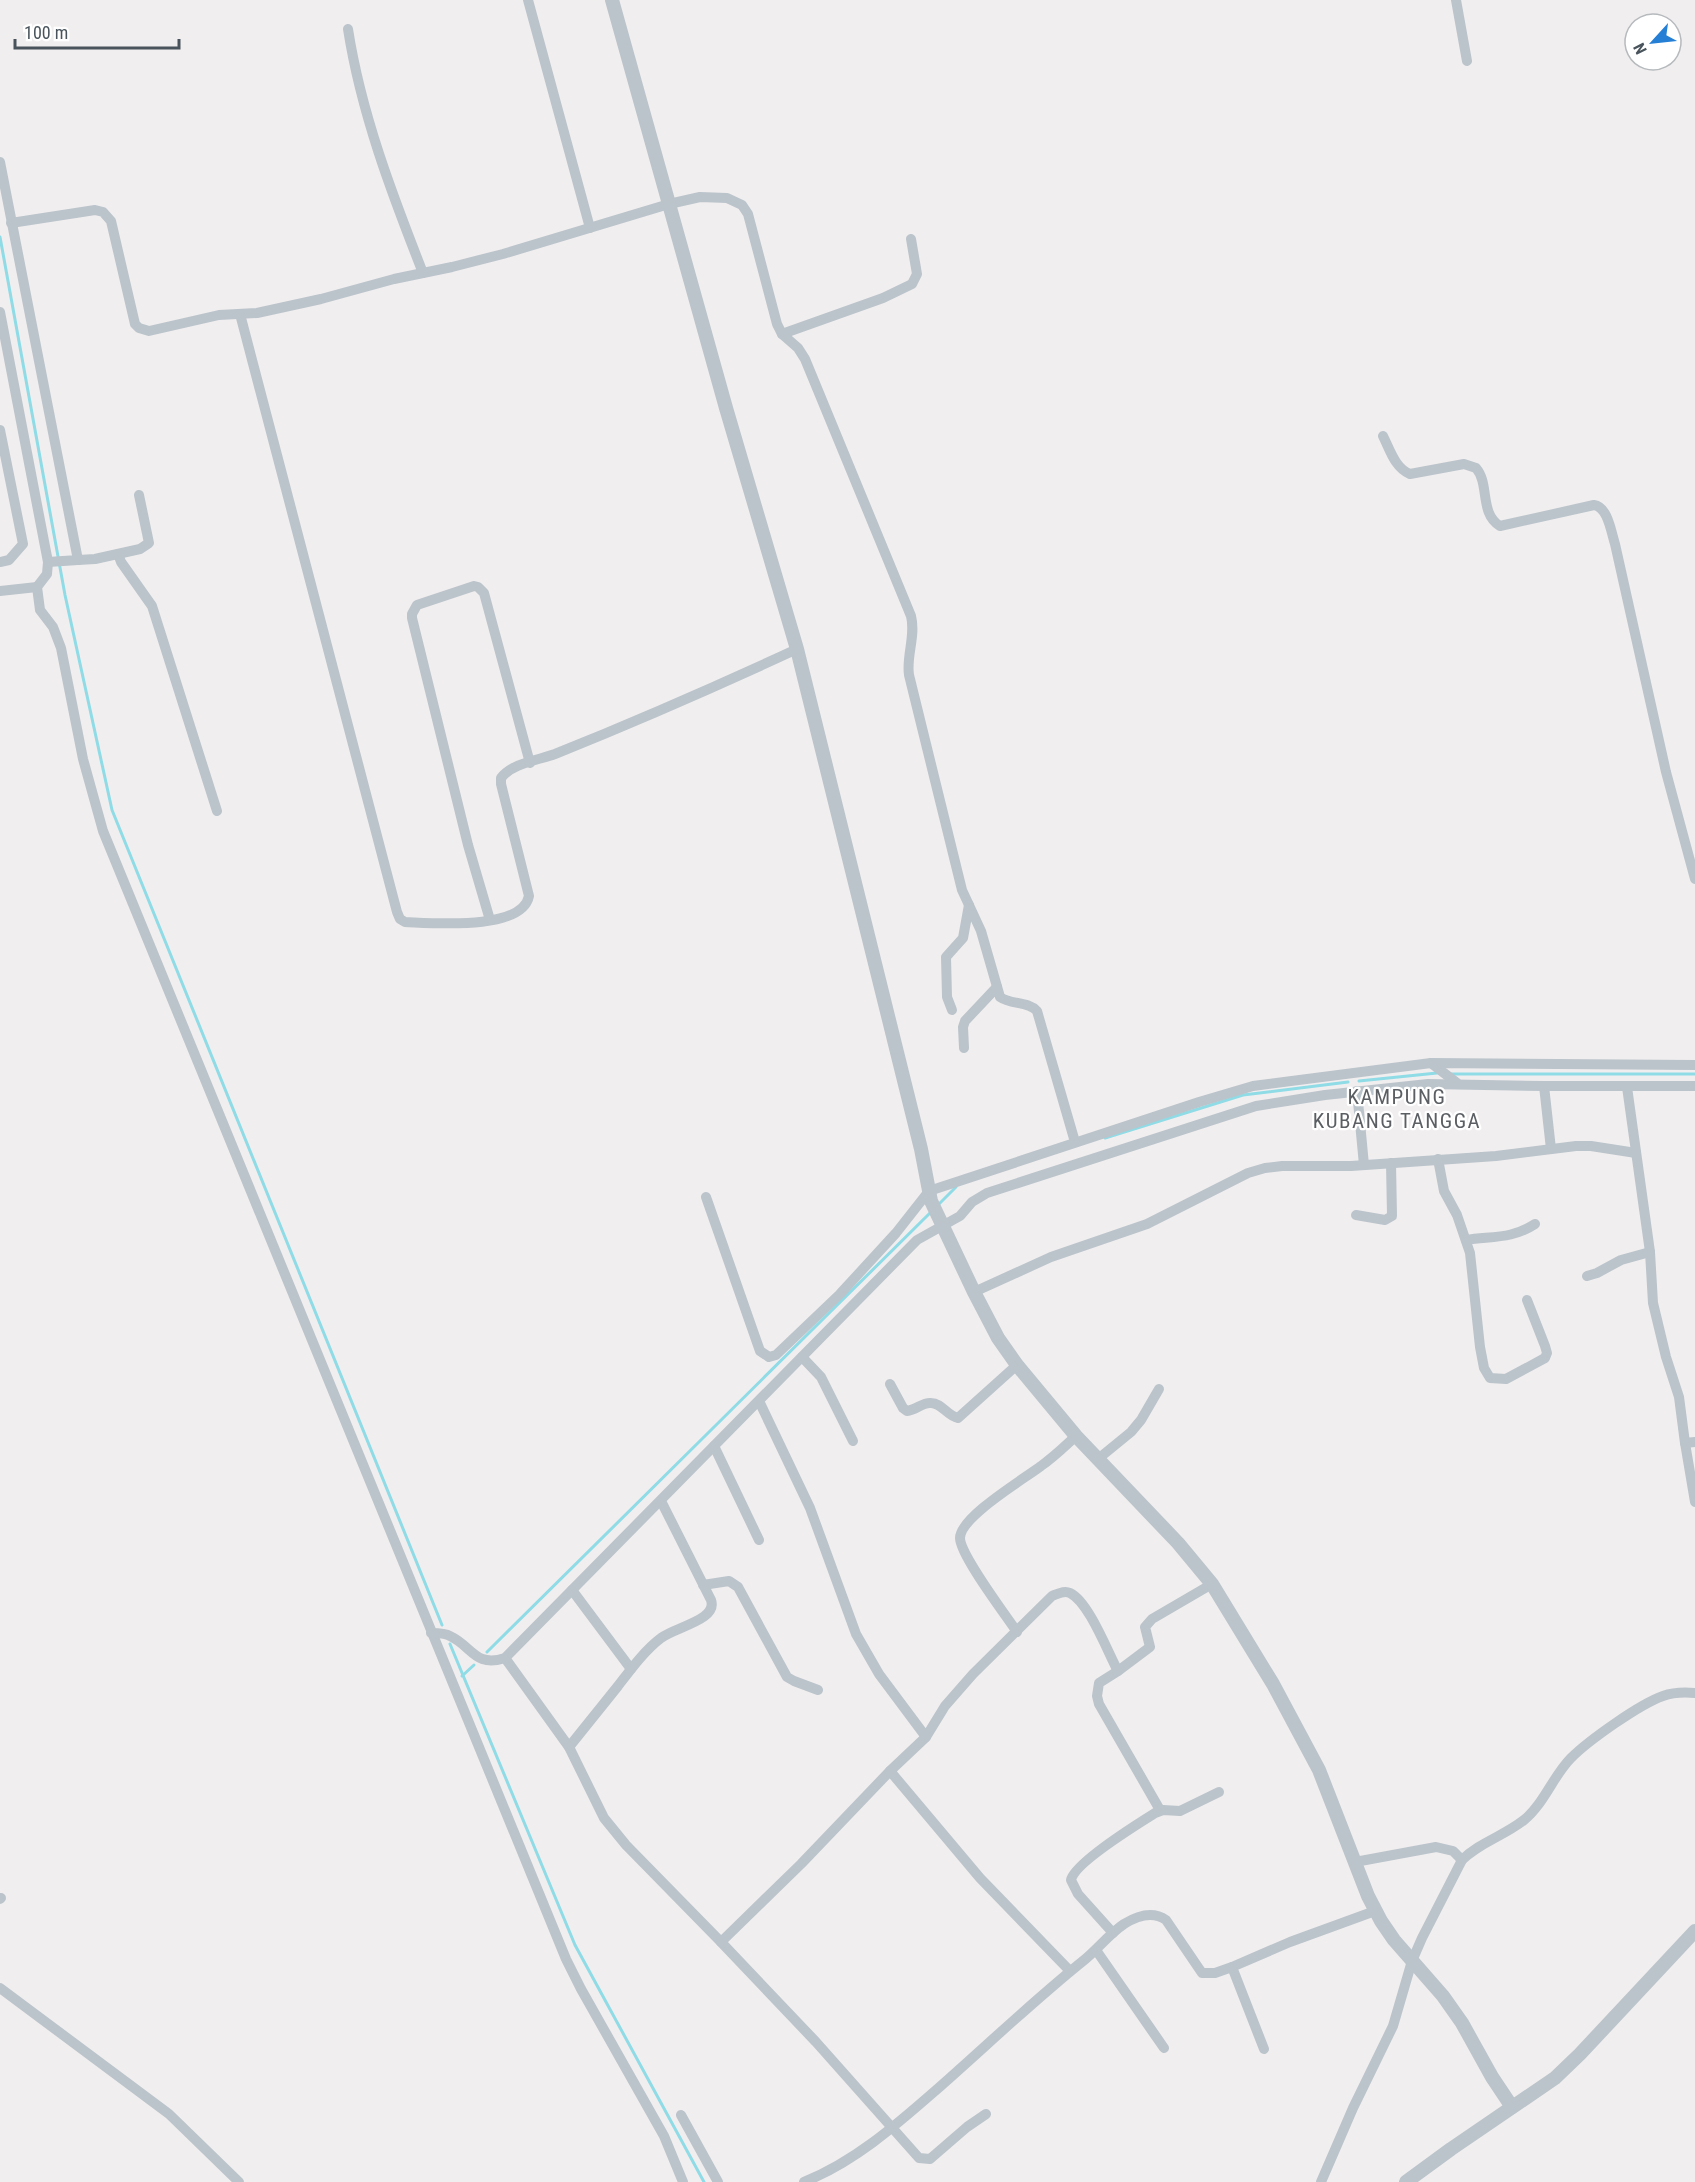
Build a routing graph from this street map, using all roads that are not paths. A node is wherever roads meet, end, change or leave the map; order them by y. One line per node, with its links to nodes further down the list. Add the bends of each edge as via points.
1 (528, 0): 9 (street)
2 (612, 0): 7 (street)
3 (1456, 0): 5 (street)
4 (348, 28): 11 (street, via 365,110)
5 (1467, 61)
6 (0, 162): 8 (street)
7 (669, 204): 9 (street); 14 (street, via 715,197 742,205 748,214); 27 (street)
8 (11, 223): 13 (street, via 103,212 111,221 138,328); 22 (street)
9 (590, 228): 11 (street)
10 (911, 239): 14 (street, via 916,274 908,287)
11 (423, 273): 13 (street)
12 (0, 312): 15 (street)
13 (240, 315): 32 (street, via 398,915 405,922 459,924)
14 (782, 334): 31 (street, via 805,359 911,616 909,675)
15 (12, 379): 16 (street); 23 (street)
16 (0, 380)
17 (0, 430): 19 (street)
18 (1383, 436): 30 (street, via 1404,472 1464,464 1476,468 1482,477 1488,512 1500,526 1594,505 1604,512)
19 (4, 470): 24 (street, via 23,544 9,560)
20 (139, 495): 21 (street, via 149,543)
21 (118, 554): 22 (street); 29 (street, via 152,606)
22 (74, 560): 23 (street)
23 (51, 561): 25 (street)
24 (0, 562)
25 (37, 587): 26 (street); 76 (street, via 40,610 61,648 83,759 103,831)
26 (0, 591)
27 (797, 649): 28 (street, via 688,699); 49 (street)
28 (530, 763): 32 (street, via 509,769 501,778 528,900 517,914); 32 (street, via 484,593 474,586 417,605 412,618)
29 (217, 811)
30 (1695, 879)
31 (969, 905): 33 (street); 34 (street, via 963,938 946,957 947,997)
32 (490, 920)
33 (997, 987): 35 (street, via 965,1021); 43 (street, via 1003,999 1037,1011)
34 (952, 1010)
35 (964, 1048)
36 (1431, 1063): 37 (street); 38 (street); 43 (street, via 1253,1086)
37 (1695, 1065)
38 (1454, 1081): 39 (street); 42 (street)
39 (1544, 1086): 41 (street); 44 (street)
40 (1695, 1086): 41 (street)
41 (1627, 1087): 45 (street)
42 (1357, 1091): 48 (street); 52 (street, via 1256,1106 987,1193 960,1216)
43 (1074, 1142): 49 (street)
44 (1551, 1149): 45 (street, via 1591,1146); 46 (street)
45 (1636, 1153): 55 (street)
46 (1438, 1159): 47 (street); 54 (street, via 1444,1191)
47 (1391, 1163): 48 (street); 51 (street, via 1392,1216 1385,1220)
48 (1364, 1165): 57 (street, via 1282,1166 1248,1173 1147,1224 1051,1257)
49 (930, 1196): 50 (street, via 840,1294 776,1355 769,1357 760,1351); 52 (street)
50 (706, 1197)
51 (1356, 1215)
52 (941, 1222): 57 (street); 59 (street, via 917,1240)
53 (1535, 1224): 54 (street, via 1509,1236)
54 (1466, 1240): 58 (street, via 1473,1265 1480,1347 1490,1378 1506,1379 1545,1358 1545,1346)
55 (1650, 1252): 56 (street); 66 (street, via 1653,1302)
56 (1587, 1276)
57 (974, 1292): 60 (street)
58 (1527, 1300)
59 (802, 1357): 63 (street); 65 (street, via 821,1377)
60 (1017, 1365): 61 (street, via 958,1418 931,1403 907,1411); 64 (street)
61 (890, 1384)
62 (1159, 1389): 68 (street, via 1136,1426)
63 (759, 1401): 67 (street); 82 (street, via 810,1508 856,1634 879,1674)
64 (1076, 1436): 68 (street); 75 (street, via 966,1522 960,1536 969,1560)
65 (853, 1441)
66 (1690, 1443): 70 (street)
67 (714, 1446): 69 (street); 71 (street)
68 (1098, 1459): 72 (street, via 1178,1542)
69 (661, 1501): 73 (street); 74 (street)
70 (1695, 1502)
71 (759, 1540)
72 (1212, 1584): 79 (street, via 1152,1619 1145,1627 1150,1647); 88 (street, via 1273,1684 1319,1770)
73 (703, 1585): 78 (street, via 714,1606 712,1611 662,1637); 80 (street, via 734,1582 787,1677)
74 (572, 1590): 77 (street); 78 (street)
75 (1017, 1632): 79 (street, via 1052,1596 1069,1592 1085,1608); 82 (street, via 945,1706)
76 (431, 1633): 77 (street, via 450,1636 481,1659); 105 (street, via 566,1959 664,2136)
77 (505, 1658): 83 (street)
78 (631, 1669): 83 (street)
79 (1118, 1671): 86 (street, via 1099,1683 1099,1704)
80 (818, 1690)
81 (1695, 1693): 87 (street, via 1662,1696 1603,1733 1570,1759 1525,1820)
82 (926, 1737): 84 (street)
83 (569, 1747): 92 (street, via 604,1818)
84 (890, 1771): 92 (street); 96 (street, via 980,1878)
85 (1219, 1792): 86 (street, via 1180,1811)
86 (1160, 1810): 91 (street, via 1102,1848 1072,1875 1078,1894)
87 (1462, 1860): 88 (street, via 1453,1851 1436,1847); 94 (street)
88 (1355, 1862): 89 (street)
89 (1376, 1911): 94 (street); 95 (street)
90 (1695, 1931): 100 (street, via 1580,2054 1555,2078)
91 (1113, 1933): 93 (street); 95 (street, via 1131,1920 1159,1915 1202,1972 1215,1973)
92 (721, 1942): 103 (street)
93 (1096, 1950): 96 (street); 98 (street)
94 (1412, 1961): 100 (street, via 1462,2023); 108 (street, via 1393,2026)
95 (1232, 1967): 99 (street)
96 (1070, 1971): 103 (street)
97 (0, 1988): 104 (street, via 169,2114)
98 (1164, 2048)
99 (1264, 2049)
100 (1512, 2107): 109 (street)
101 (986, 2114): 103 (street, via 925,2160)
102 (681, 2115): 106 (street)
103 (892, 2128): 107 (street, via 836,2168)
104 (238, 2182)
105 (682, 2182)
106 (718, 2182)
107 (804, 2182)
108 (1322, 2182)
109 (1406, 2182)

